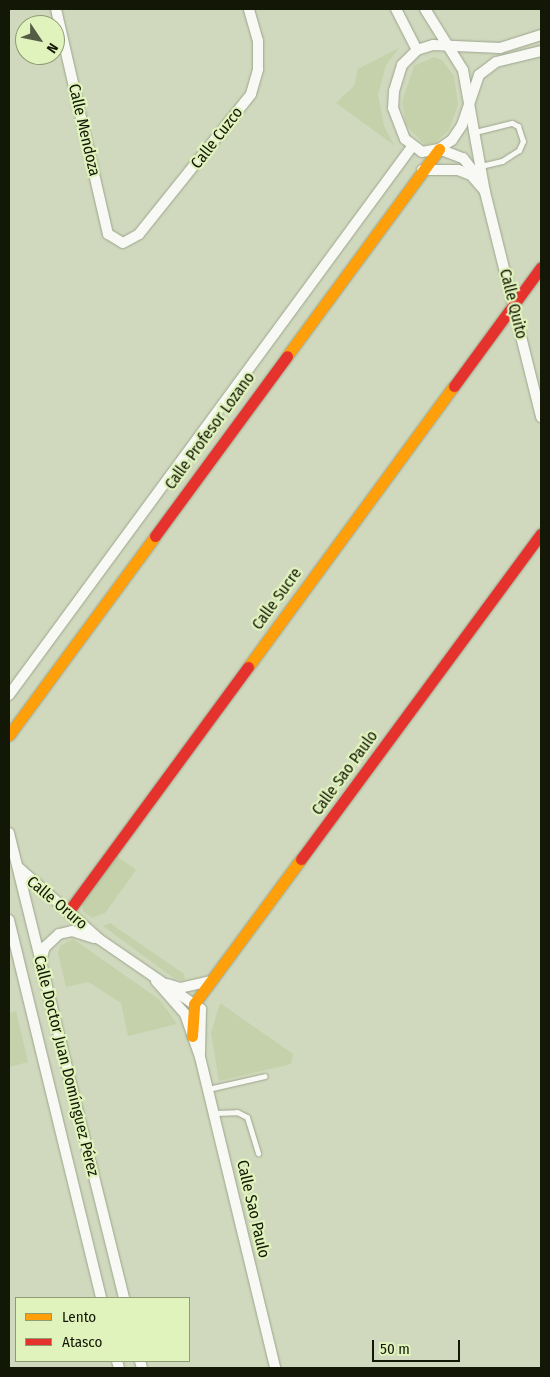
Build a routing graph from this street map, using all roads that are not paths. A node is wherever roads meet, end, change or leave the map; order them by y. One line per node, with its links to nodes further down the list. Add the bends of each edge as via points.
1 (56, 9): 16 (street, Calle Mendoza, via 108,234)
2 (250, 9): 16 (street, Calle Cuzco, via 258,40 258,69 251,94 139,234)
3 (396, 9): 7 (street)
4 (425, 9): 6 (street)
5 (541, 35): 6 (street, via 500,48)
6 (448, 47): 7 (street); 9 (street, via 463,70)
7 (417, 50): 11 (street, via 398,76 393,108)
8 (541, 51): 9 (street, via 496,62 479,75)
9 (468, 106): 10 (street, Calle Quito); 12 (street, via 452,140)
10 (475, 132): 13 (street, Calle Quito); 13 (lane, via 512,123 518,126 523,141 502,161)
11 (412, 148): 12 (street, via 422,152); 21 (street, Calle Profesor Lozano)
12 (440, 149): 14 (street, Calle Profesor Lozano); 15 (street, Calle Quito, via 476,170)
13 (481, 166): 15 (street, Calle Quito)
14 (422, 170): 15 (street, Calle Quito, via 458,170 471,175); 22 (street, Calle Profesor Lozano)
15 (485, 192): 18 (street, Calle Quito)
16 (123, 243)
17 (541, 267): 18 (street, Calle Sucre)
18 (513, 306): 19 (street, Calle Quito); 25 (street, Calle Sucre)
19 (541, 417)
20 (541, 534): 29 (street, Calle Sao Paulo)
21 (9, 695)
22 (9, 735)
23 (9, 833): 24 (street, Calle Doctor Juan Domínguez Pérez)
24 (16, 865): 25 (street, Calle Oruro, via 32,885); 28 (street, Calle Doctor Juan Domínguez Pérez)
25 (68, 912): 27 (street, Calle Oruro)
26 (9, 920): 38 (street, Calle Doctor Juan Domínguez Pérez)
27 (100, 939): 28 (street, Calle Oruro, via 72,930 59,934 45,947); 30 (street, Calle Oruro)
28 (40, 965): 39 (street, Calle Doctor Juan Domínguez Pérez)
29 (212, 980): 30 (street, Calle Oruro, via 180,988); 31 (street, Calle Sao Paulo)
30 (156, 981): 31 (street, Calle Oruro); 32 (street, Calle Oruro, via 185,1014)
31 (194, 1004): 32 (street); 33 (street, via 202,1015)
32 (192, 1036): 33 (street, Calle Oruro)
33 (200, 1057): 35 (street, Calle Sao Paulo)
34 (265, 1076): 35 (lane)
35 (208, 1089): 36 (street, Calle Sao Paulo)
36 (214, 1113): 37 (lane, via 237,1112 247,1118); 40 (street, Calle Sao Paulo)
37 (258, 1153)
38 (101, 1297)
39 (124, 1297)
40 (275, 1368)

